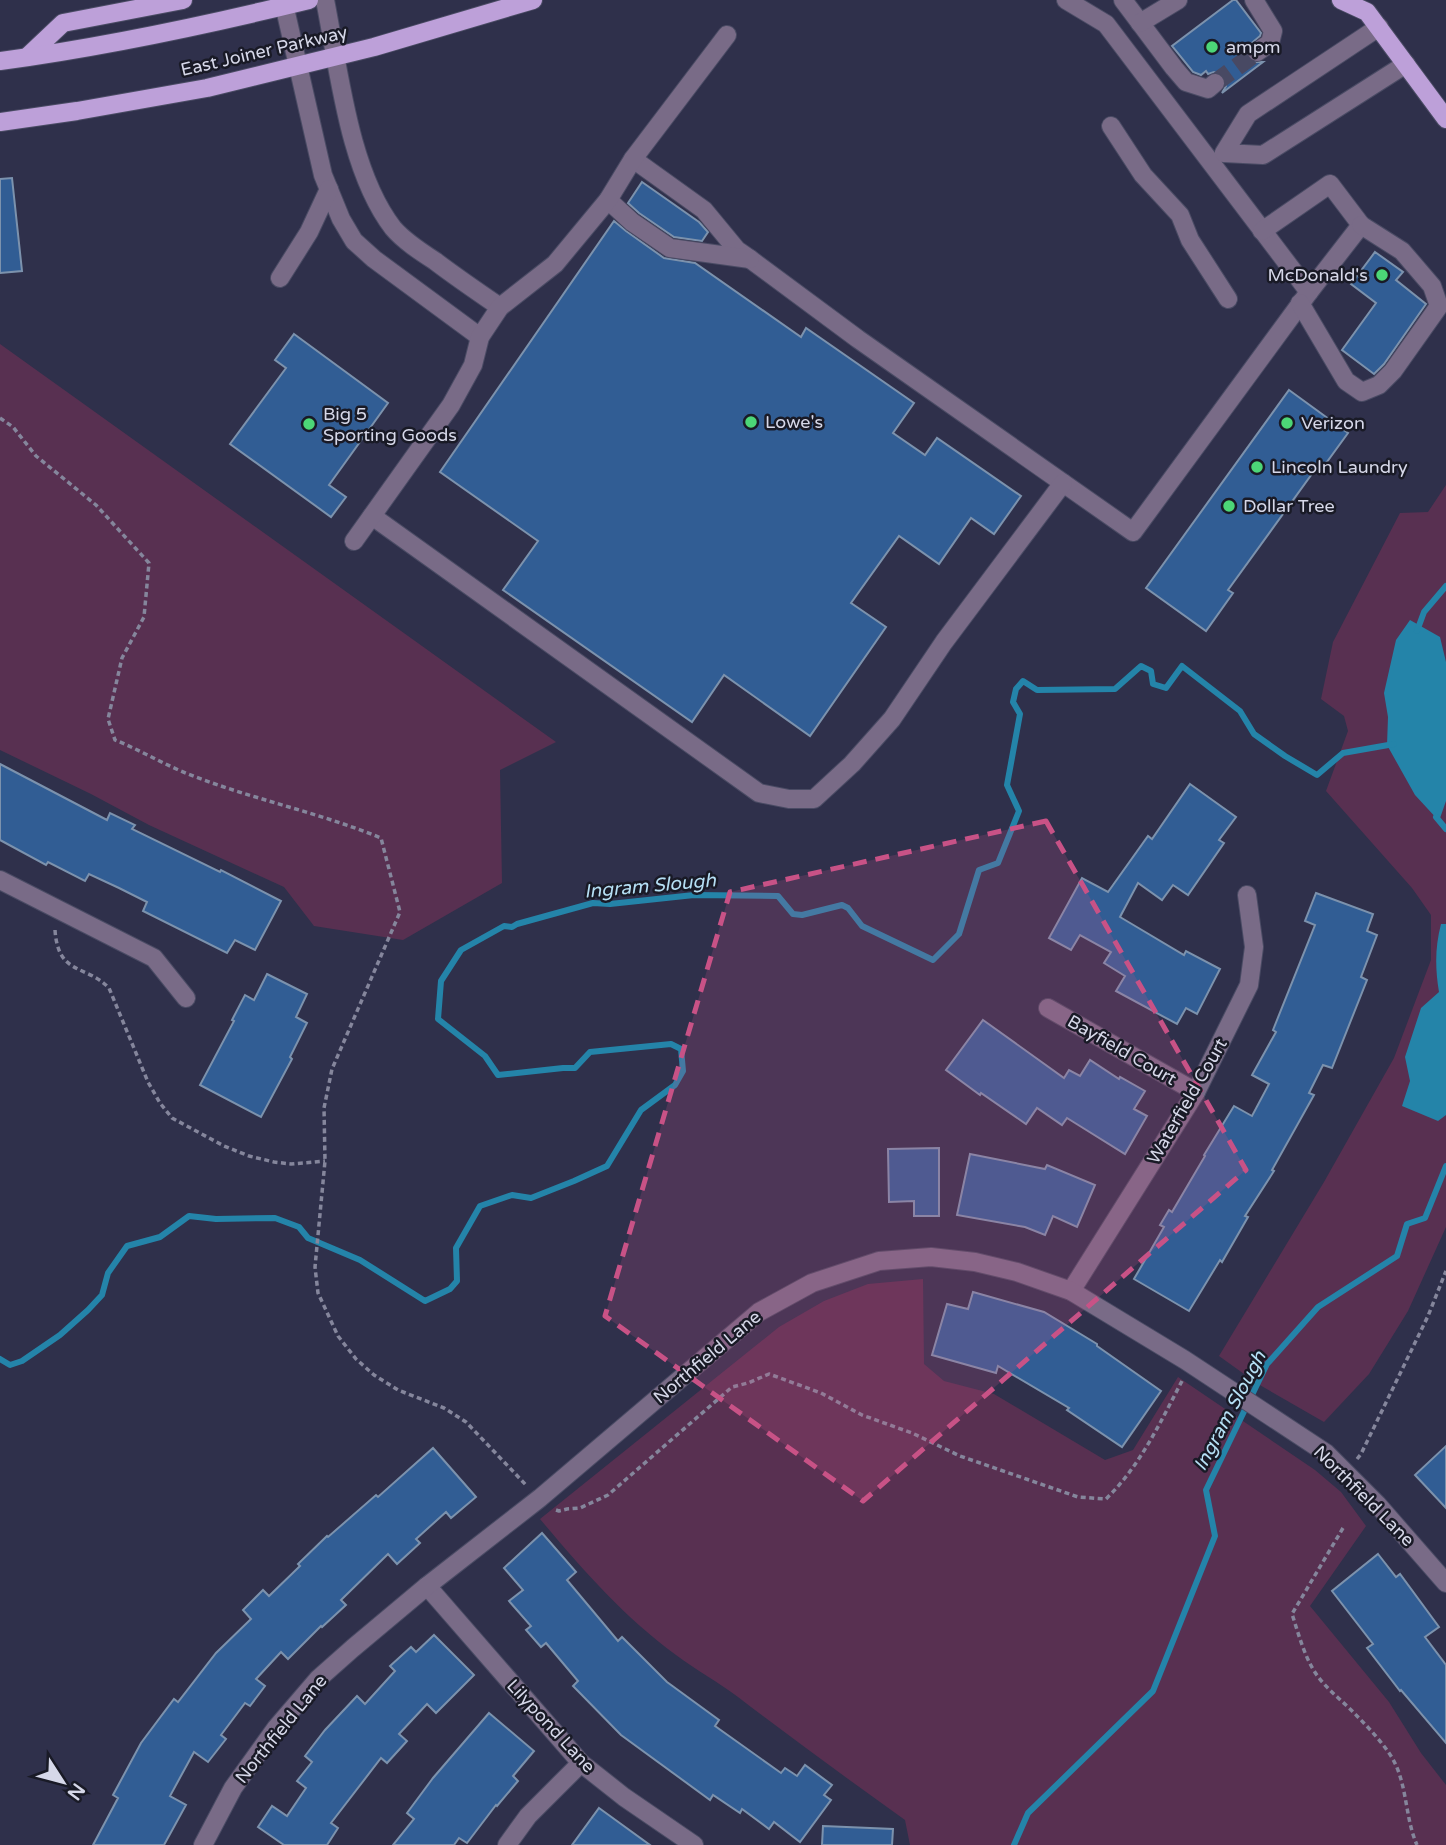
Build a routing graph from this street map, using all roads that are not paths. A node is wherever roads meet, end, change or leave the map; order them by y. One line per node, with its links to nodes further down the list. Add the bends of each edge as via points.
1 (183, 0): 17 (main road, via 63,23)
2 (309, 0): 10 (main road)
3 (325, 0): 18 (street)
4 (533, 0): 18 (main road, East Joiner Parkway)
5 (1123, 0): 12 (street)
6 (1178, 0): 12 (street)
7 (1254, 0): 16 (street, via 1273,31 1270,43)
8 (1342, 0): 11 (main road)
9 (1076, 2): 22 (street, via 1106,24)
10 (284, 3): 17 (main road, via 167,33); 21 (street)
11 (1367, 6): 13 (main road)
12 (1140, 23): 15 (street)
13 (1379, 27): 20 (main road); 20 (street, via 1248,114 1224,153 1263,155)
14 (727, 35): 27 (street)
15 (1160, 50): 22 (street); 23 (street, via 1186,82 1208,89)
16 (1257, 52)
17 (27, 57): 19 (main road)
18 (336, 57): 21 (main road, East Joiner Parkway); 36 (street, via 358,159 374,199 394,229)
19 (0, 61)
20 (1406, 64): 24 (main road)
21 (298, 66): 25 (main road, East Joiner Parkway, via 195,90); 28 (street)
22 (1138, 66): 31 (street)
23 (1215, 83)
24 (1446, 119)
25 (0, 122)
26 (1111, 126): 35 (street, via 1143,175 1180,215 1190,240)
27 (633, 159): 29 (street); 32 (street, via 704,210)
28 (329, 189): 33 (street); 37 (street, via 354,241)
29 (608, 200): 32 (street, via 670,248); 36 (street, via 555,264)
30 (1361, 225): 31 (street, via 1330,184); 34 (street); 34 (street, via 1402,251 1432,286 1439,306 1380,385 1362,392 1346,381)
31 (1262, 231): 34 (street)
32 (750, 259): 38 (street)
33 (280, 278)
34 (1305, 298): 38 (street, via 1133,532)
35 (1228, 299)
36 (500, 307): 37 (street)
37 (480, 337): 39 (street, via 473,365 452,405)
38 (1063, 483): 39 (street, via 892,719 814,799 759,793)
39 (372, 516): 40 (street)
40 (354, 541)
41 (0, 880): 43 (street, via 154,958)
42 (1247, 895): 45 (street, Waterfield Court, via 1254,947 1249,985)
43 (186, 998)
44 (1048, 1007): 45 (street, Bayfield Court)
45 (1196, 1092): 46 (street, Waterfield Court)
46 (1071, 1291): 47 (street, Northfield Lane, via 1326,1453); 48 (street, Northfield Lane, via 1017,1272 931,1257 879,1261 812,1283 759,1312 540,1498)
47 (1444, 1574)
48 (427, 1586): 49 (street, Lilypond Lane); 50 (street, Northfield Lane, via 318,1679 233,1788)
49 (581, 1763): 51 (street, via 528,1816); 52 (street, Lilypond Lane)
50 (203, 1845)
51 (507, 1845)
52 (694, 1845)

